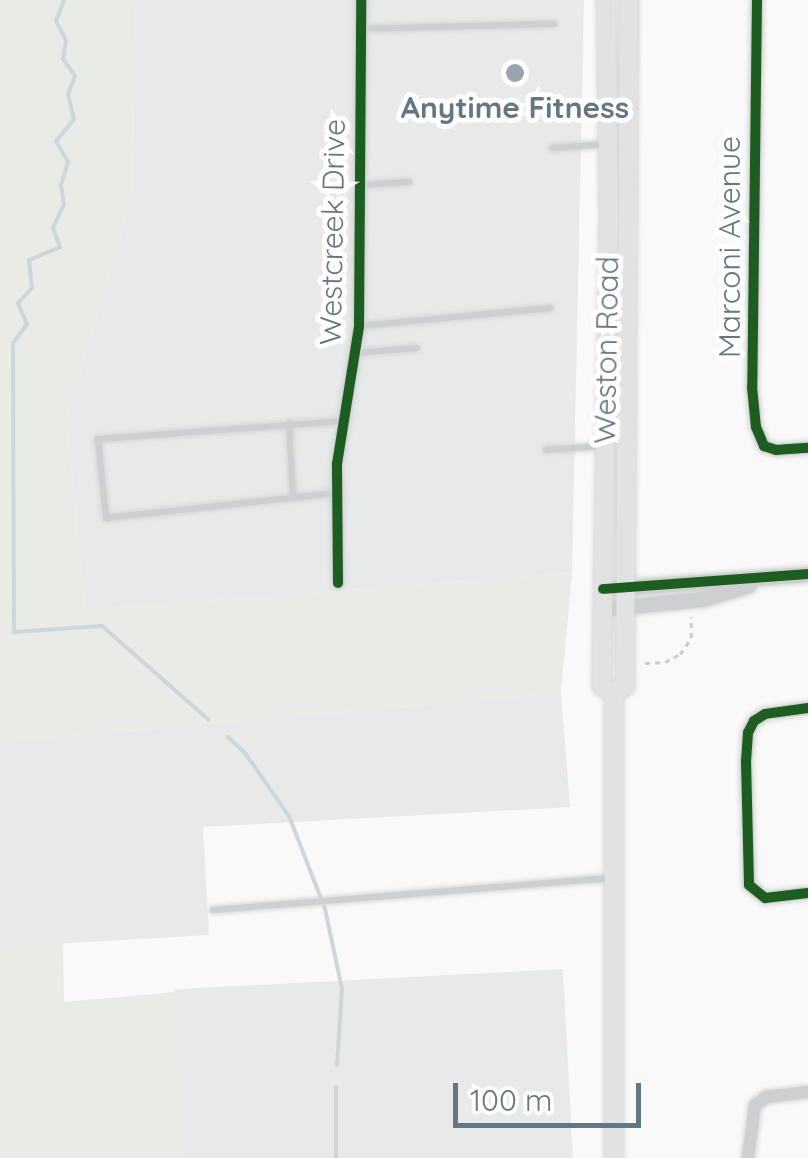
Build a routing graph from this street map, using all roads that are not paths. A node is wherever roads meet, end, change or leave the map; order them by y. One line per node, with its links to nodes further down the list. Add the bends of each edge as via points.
1 (361, 0): 6 (street, Westcreek Drive)
2 (606, 0): 7 (main road, Weston Road)
3 (630, 0): 25 (main road, Weston Road)
4 (757, 0): 18 (street, Marconi Avenue, via 757,439 776,450)
5 (554, 24): 6 (lane)
6 (360, 29): 10 (street, Westcreek Drive)
7 (608, 144): 8 (lane); 17 (main road, Weston Road)
8 (552, 148)
9 (409, 182): 10 (lane)
10 (360, 185): 12 (street, Westcreek Drive)
11 (550, 308): 12 (lane)
12 (359, 326): 14 (street, Westcreek Drive)
13 (417, 348): 14 (lane)
14 (355, 354): 15 (street, Westcreek Drive)
15 (344, 421): 16 (lane); 20 (street, Westcreek Drive)
16 (289, 423): 21 (lane); 21 (lane, via 98,439 106,518)
17 (604, 446): 19 (lane); 26 (main road, Weston Road)
18 (808, 448)
19 (546, 450)
20 (338, 492): 21 (lane); 24 (street, Westcreek Drive)
21 (293, 497)
22 (808, 574): 23 (street)
23 (767, 579): 25 (street); 27 (street, via 704,599)
24 (338, 583)
25 (625, 587): 26 (street); 27 (main road, Weston Road)
26 (602, 589): 28 (main road, Weston Road)
27 (625, 607): 28 (street); 29 (main road, Weston Road, via 625,686)
28 (602, 610): 29 (main road, Weston Road, via 602,686)
29 (614, 694): 31 (main road, Weston Road)
30 (808, 708): 32 (street, via 754,721 746,761 748,885 765,898)
31 (615, 878): 33 (lane); 35 (main road, Weston Road)
32 (808, 893)
33 (214, 910)
34 (808, 1092): 36 (street, via 766,1097 755,1105)
35 (614, 1158)
36 (748, 1158)

